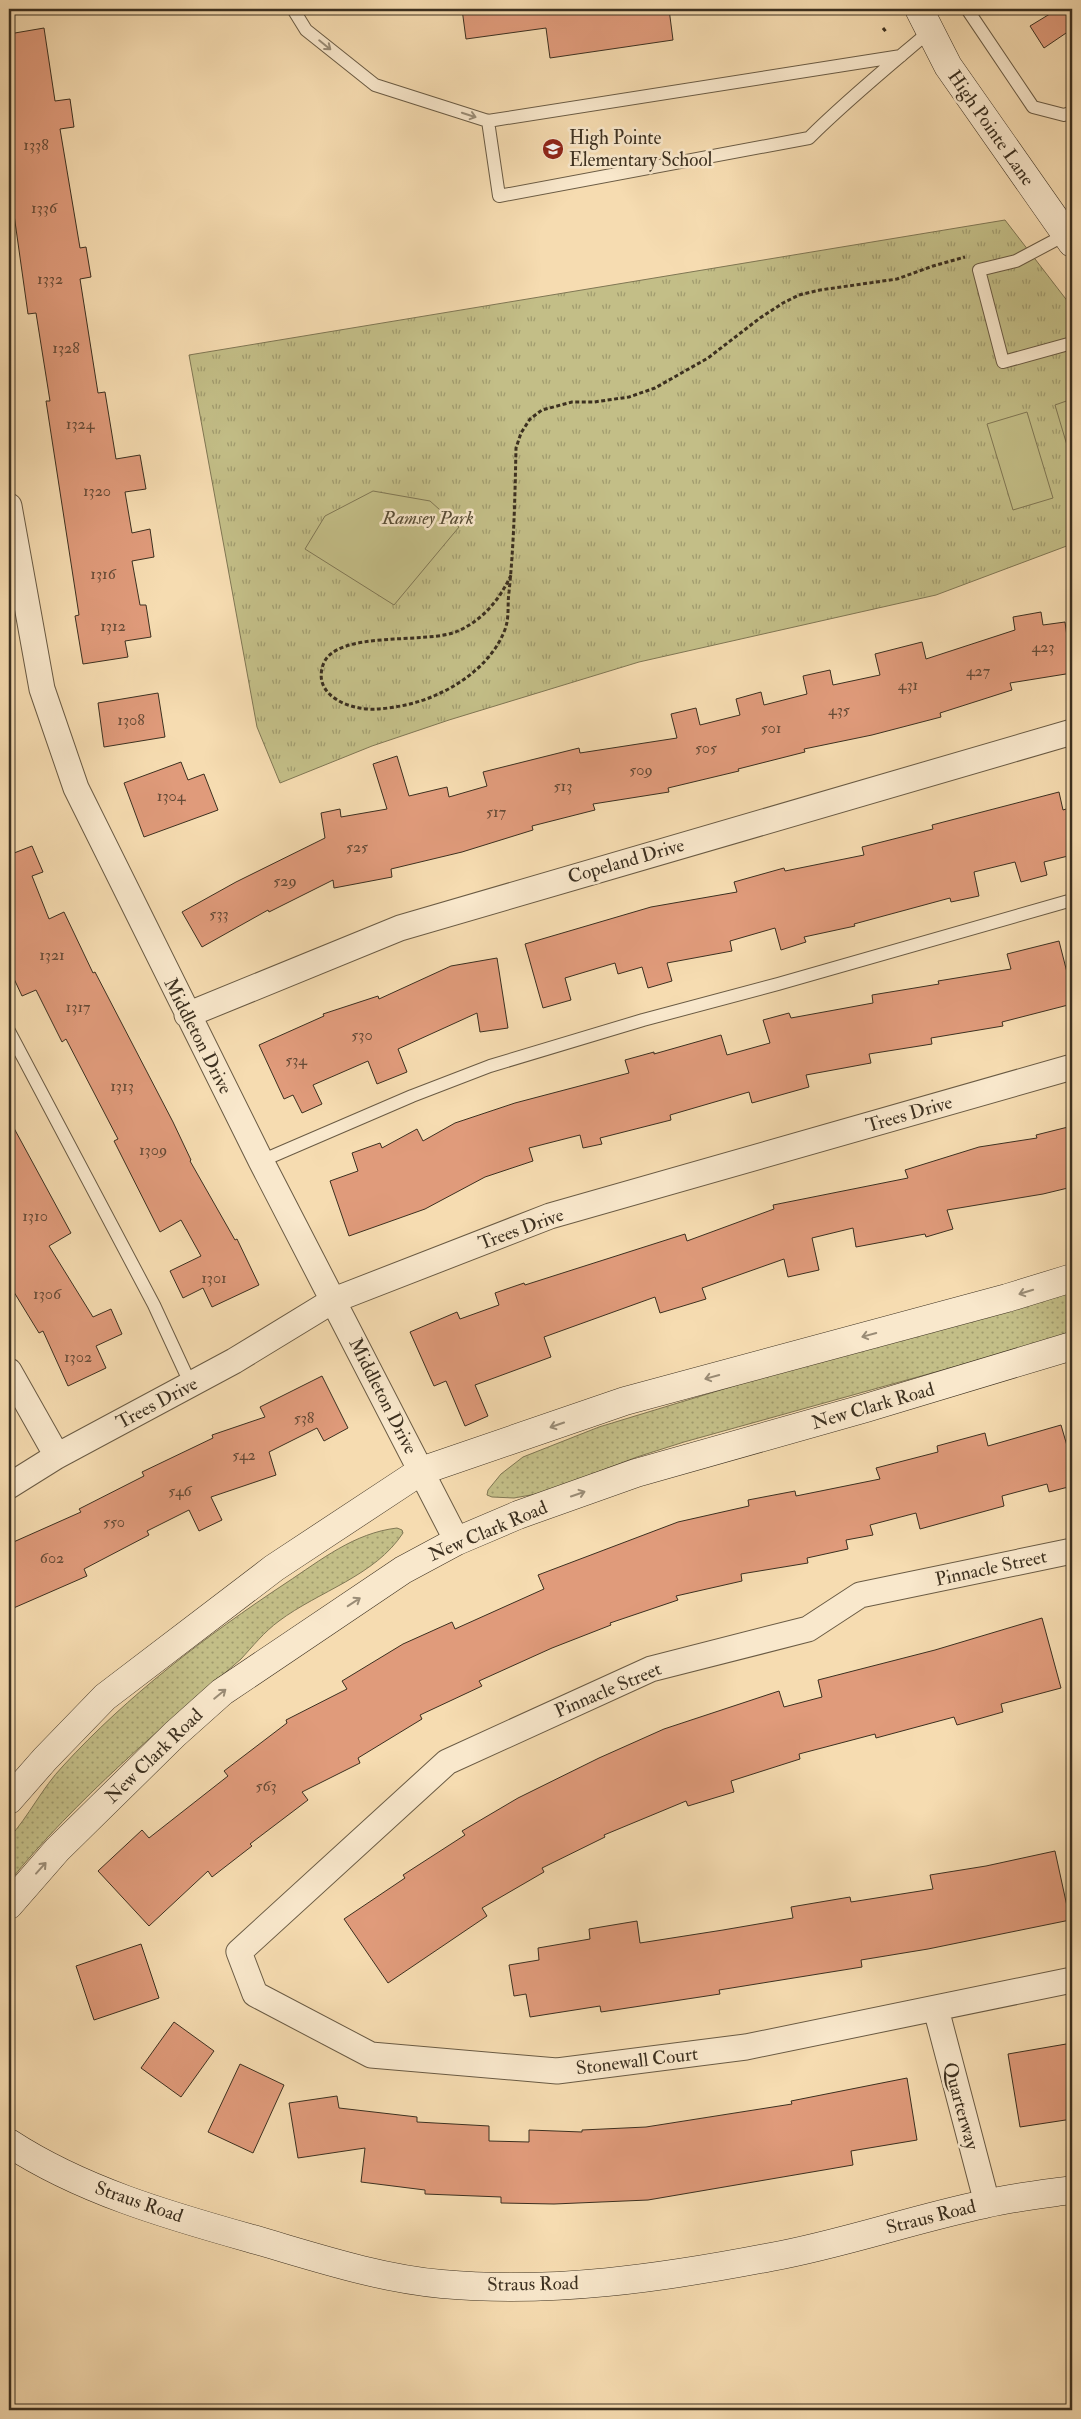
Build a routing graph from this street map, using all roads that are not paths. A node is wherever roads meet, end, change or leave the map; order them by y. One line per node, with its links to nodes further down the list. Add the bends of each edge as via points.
1 (294, 9): 6 (lane, one-way to 6, via 306,30 375,85)
2 (967, 9): 5 (lane, via 1033,107 1064,115)
3 (925, 20): 4 (lane); 7 (main road, High Pointe Lane, via 948,66)
4 (901, 56): 6 (lane); 6 (lane, via 844,103 810,138 499,196)
5 (1072, 112)
6 (488, 121)
7 (1069, 239): 8 (lane, via 1016,261 979,270 1003,362)
8 (1072, 343)
9 (9, 506): 12 (street, Middleton Drive, via 42,689 76,788)
10 (1072, 732): 12 (street, Copeland Drive, via 400,928)
11 (1072, 900): 15 (lane, via 490,1066)
12 (188, 1015): 15 (street, Middleton Drive)
13 (9, 1032): 20 (lane, via 154,1305)
14 (1072, 1068): 17 (street, Trees Drive, via 550,1216)
15 (261, 1161): 17 (street, Middleton Drive)
16 (1072, 1278): 22 (main road, one-way to 22, via 625,1401)
17 (334, 1300): 20 (street, Trees Drive); 22 (street, Middleton Drive)
18 (1072, 1346): 24 (main road, New Clark Road, one-way to 18, via 636,1473)
19 (9, 1371): 21 (street)
20 (191, 1385): 21 (street, Trees Drive)
21 (57, 1456): 23 (street, Trees Drive)
22 (422, 1471): 24 (street, Middleton Drive); 26 (main road, via 274,1568 105,1697)
23 (9, 1486)
24 (456, 1541): 27 (main road, New Clark Road, one-way to 24, via 57,1850 222,1692 404,1570)
25 (1072, 1550): 28 (street, Pinnacle Street, via 860,1595 808,1629 651,1669 447,1762)
26 (9, 1800)
27 (9, 1904)
28 (239, 1952): 30 (street, Stonewall Court, via 255,1994 371,2055 557,2071 746,2047)
29 (1072, 1980): 30 (street, Stonewall Court)
30 (936, 2009): 33 (street, Quarterway)
31 (9, 2143): 33 (main road, Straus Road, via 107,2194 374,2273 442,2284 560,2287 647,2277 773,2257)
32 (1072, 2190): 33 (main road, Straus Road)
33 (987, 2203)

